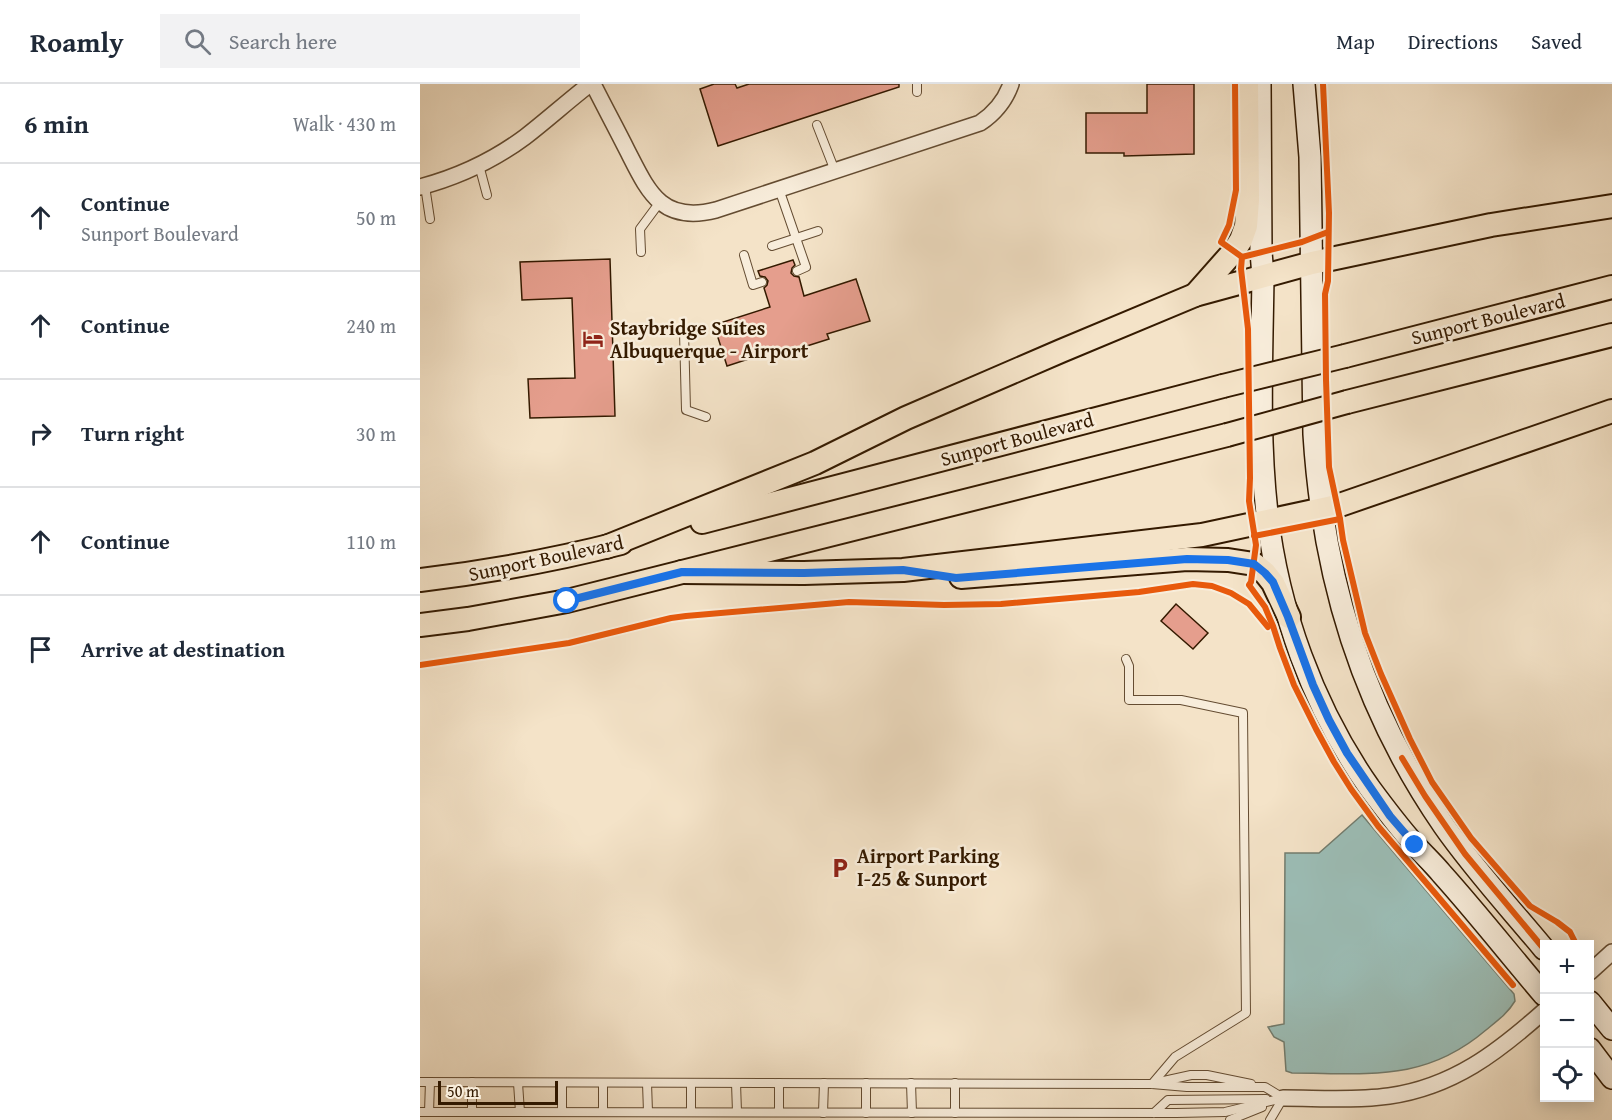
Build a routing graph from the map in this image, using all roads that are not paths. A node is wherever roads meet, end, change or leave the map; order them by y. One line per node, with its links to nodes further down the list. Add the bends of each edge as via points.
1 (592, 84): 7 (street, via 525,137); 12 (street, via 646,186)
2 (1011, 84): 8 (street, via 997,109 980,123)
3 (1247, 84): 25 (main road, via 1246,226 1234,251)
4 (1260, 84): 22 (main road)
5 (1304, 84): 20 (main road)
6 (817, 124): 8 (lane)
7 (479, 165): 9 (street); 11 (lane)
8 (835, 171): 10 (street)
9 (422, 187): 14 (lane)
10 (779, 189): 12 (street, via 704,213 680,211); 16 (lane)
11 (487, 195)
12 (660, 202): 18 (lane, via 640,229)
13 (1612, 206): 20 (main road, via 1491,225)
14 (430, 219)
15 (818, 231): 16 (lane)
16 (796, 238): 17 (lane); 21 (lane, via 806,267)
17 (772, 246)
18 (641, 252)
19 (744, 255): 23 (lane, via 753,285)
20 (1312, 263): 22 (main road); 30 (main road, via 1314,434)
21 (797, 271)
22 (1263, 276): 25 (main road); 31 (main road, via 1263,440)
23 (762, 282)
24 (1612, 287): 32 (main road, Sunport Boulevard, bridge)
25 (1195, 295): 32 (main road, via 927,409 815,462)
26 (684, 332): 29 (lane, via 686,410)
27 (1612, 335): 34 (main road, bridge)
28 (1612, 411): 30 (main road)
29 (706, 417)
30 (1321, 510): 31 (main road); 39 (main road, via 1347,628 1390,734 1464,854)
31 (1268, 520): 33 (main road, via 1202,535); 36 (main road)
32 (606, 547): 35 (main road, Sunport Boulevard, via 503,569)
33 (903, 570): 34 (main road); 36 (main road, via 956,578 1187,559 1228,560 1254,564 1265,573)
34 (682, 572): 37 (main road, via 538,607)
35 (420, 580)
36 (1288, 617): 42 (main road, via 1329,720 1368,785 1390,816)
37 (420, 625)
38 (1126, 660): 62 (lane, via 1129,700 1181,700 1243,713 1246,1013 1175,1057)
39 (1540, 943)
40 (1612, 952): 41 (street)
41 (1594, 968)
42 (1544, 994)
43 (1594, 1007): 45 (main road)
44 (1540, 1015): 64 (street, via 1478,1064 1435,1085 1366,1098)
45 (1612, 1029)
46 (1594, 1054): 47 (main road)
47 (1612, 1078)
48 (420, 1082): 49 (lane)
49 (430, 1082): 50 (lane); 66 (lane)
50 (472, 1082): 51 (lane); 67 (lane)
51 (518, 1083): 52 (lane); 68 (lane)
52 (562, 1083): 53 (lane); 69 (lane)
53 (603, 1083): 54 (lane); 70 (lane)
54 (647, 1083): 55 (lane); 71 (lane)
55 (691, 1083): 56 (lane); 72 (lane)
56 (736, 1083): 57 (lane); 73 (lane)
57 (779, 1083): 58 (lane); 74 (lane)
58 (824, 1083): 59 (lane); 75 (lane)
59 (866, 1083): 60 (lane); 76 (lane)
60 (911, 1083): 61 (lane); 77 (lane)
61 (955, 1083): 62 (lane); 78 (lane)
62 (1152, 1084): 63 (lane, via 1187,1088); 63 (lane, via 1207,1075)
63 (1265, 1087): 64 (lane)
64 (1283, 1098): 79 (lane, via 1225,1112); 79 (lane, via 1168,1100); 81 (lane); 82 (lane)
65 (420, 1112): 66 (lane)
66 (429, 1112): 67 (lane)
67 (472, 1112): 68 (lane)
68 (520, 1112): 69 (lane)
69 (562, 1112): 70 (lane)
70 (603, 1112): 71 (lane)
71 (648, 1112): 72 (lane)
72 (691, 1112): 73 (lane)
73 (737, 1112): 74 (lane)
74 (778, 1112): 75 (lane)
75 (823, 1113): 76 (lane)
76 (866, 1113): 77 (lane)
77 (912, 1113): 78 (lane)
78 (955, 1113): 79 (lane)
79 (1157, 1117): 80 (lane)
80 (1167, 1120)
81 (1230, 1120)
82 (1270, 1120)

